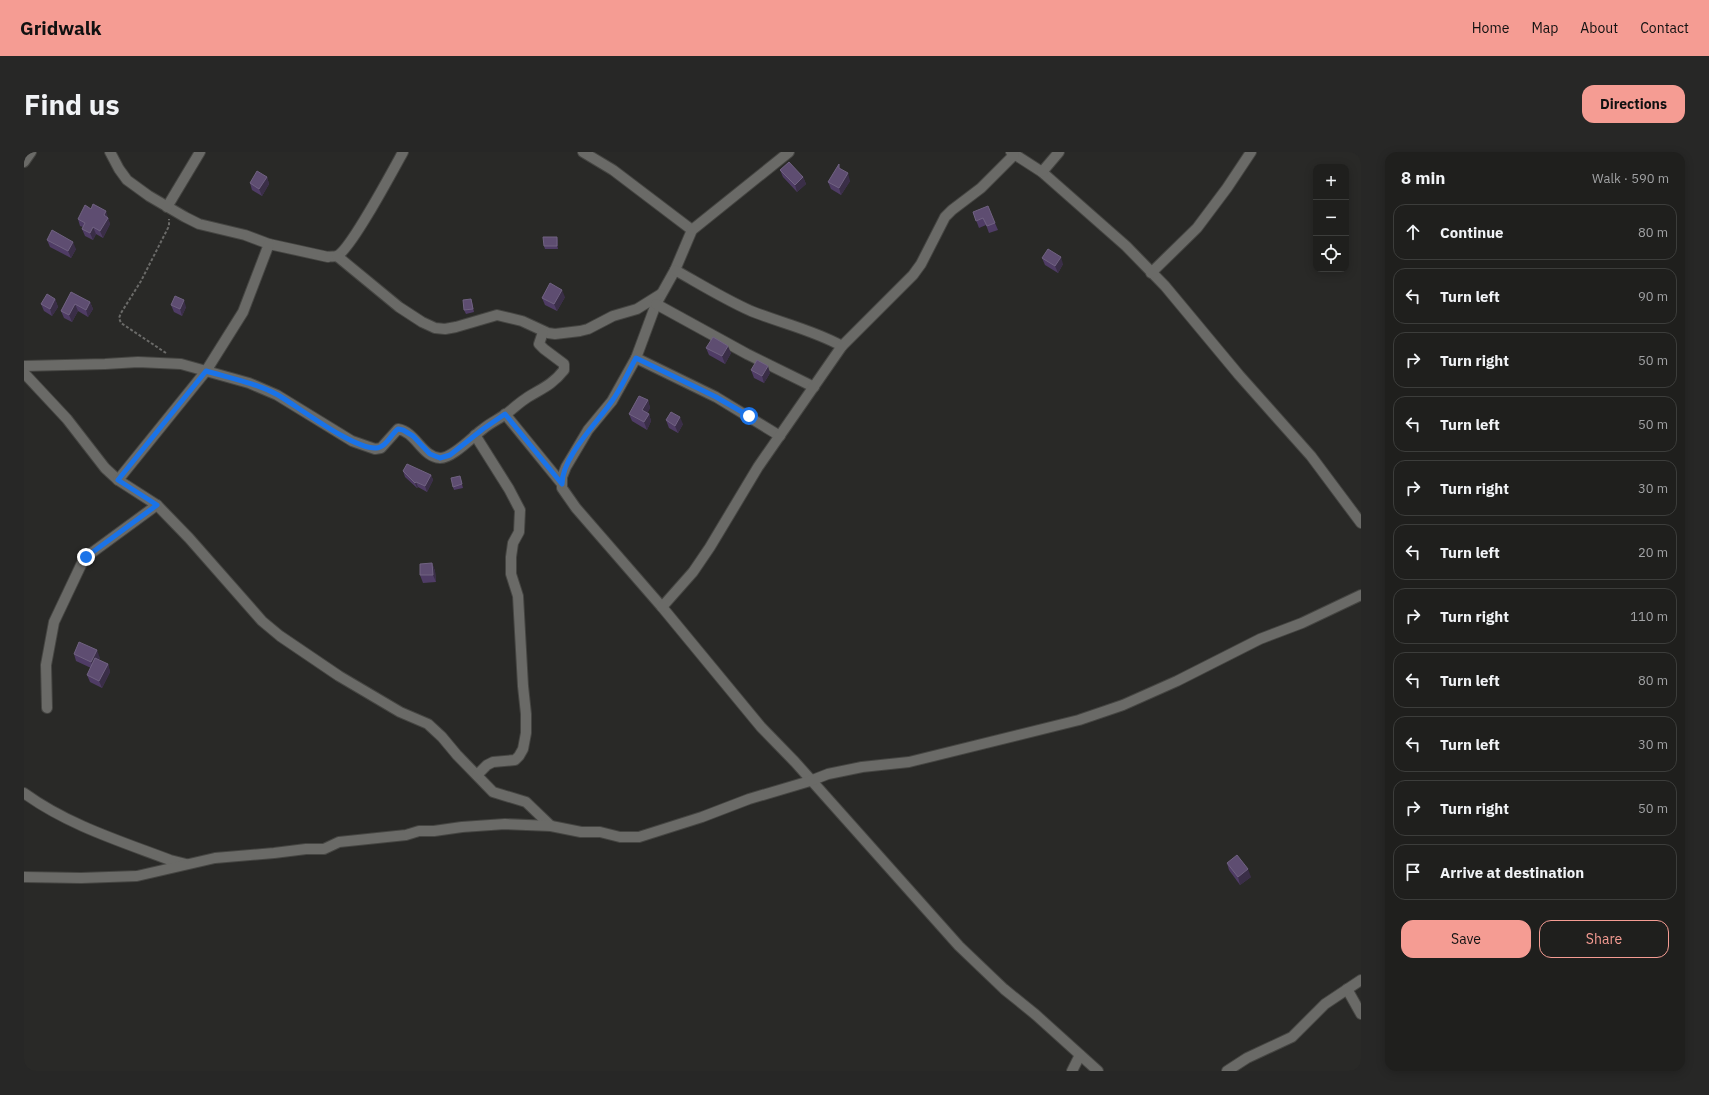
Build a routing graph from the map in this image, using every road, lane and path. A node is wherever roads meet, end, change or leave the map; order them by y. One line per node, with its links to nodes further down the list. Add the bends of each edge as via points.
1 (31, 152): 10 (street)
2 (110, 152): 12 (street, via 127,180)
3 (200, 152): 12 (street)
4 (403, 152): 15 (street, via 356,234)
5 (583, 152): 13 (street, via 613,170)
6 (789, 152): 13 (street)
7 (1059, 152): 11 (street)
8 (1252, 152): 17 (street, via 1197,228)
9 (1013, 153): 11 (street); 21 (street, via 981,188 945,217 913,275)
10 (24, 162)
11 (1042, 172): 17 (street, via 1126,246)
12 (168, 212): 14 (street, via 198,224 245,235); 22 (path, via 169,226 119,318 121,323)
13 (692, 230): 16 (street)
14 (269, 244): 15 (street, via 328,257); 25 (street, via 243,312)
15 (337, 256): 20 (street, via 399,307 435,328 456,327 497,316 522,321)
16 (675, 270): 18 (street); 21 (street, via 729,301 815,333)
17 (1151, 272): 34 (street, via 1311,456)
18 (661, 294): 19 (street); 20 (street, via 636,309 603,320 588,329 555,334)
19 (656, 304): 23 (street); 27 (street)
20 (542, 332): 28 (street, via 539,344 564,364 564,370 547,387)
21 (842, 346): 27 (street)
22 (167, 354)
23 (636, 358): 30 (street, via 716,397); 32 (street, via 612,401 588,430 573,455 562,477)
24 (24, 366): 25 (street, via 138,362 181,364)
25 (206, 371): 29 (street, via 249,383 277,395 352,441 375,449 381,448 398,429 413,436 430,454 440,458 450,455); 31 (street)
26 (24, 373): 31 (street)
27 (814, 387): 30 (street)
28 (505, 414): 29 (street); 32 (street)
29 (475, 435): 38 (street, via 520,510 519,532 513,543 511,557 511,574 518,596 526,714 526,733 519,756 515,760 493,762)
30 (780, 436): 36 (street, via 693,572)
31 (118, 480): 33 (street)
32 (562, 484): 36 (street, via 562,488 576,508)
33 (157, 505): 37 (street, via 86,557 81,565 54,622 46,665); 38 (street, via 262,620 280,636 339,676 400,712 428,724)
34 (1361, 524)
35 (1361, 595): 39 (street, via 1302,623 1260,639 1123,705 1079,720 909,762 841,771)
36 (662, 607): 39 (street, via 761,727)
37 (47, 708)
38 (477, 775): 41 (street, via 493,792 526,802)
39 (810, 781): 41 (street, via 639,837 620,837); 47 (street, via 959,946 1004,989)
40 (24, 793): 42 (street, via 72,822)
41 (551, 826): 42 (street, via 505,824 434,832 419,831 406,835 339,842 324,849 215,858)
42 (188, 865): 43 (street, via 138,876)
43 (24, 877)
44 (1361, 980): 45 (street)
45 (1347, 989): 46 (street); 50 (street, via 1325,1004 1292,1037 1247,1058)
46 (1361, 1014)
47 (1080, 1054): 48 (street); 49 (street)
48 (1072, 1071)
49 (1098, 1071)
50 (1227, 1071)

